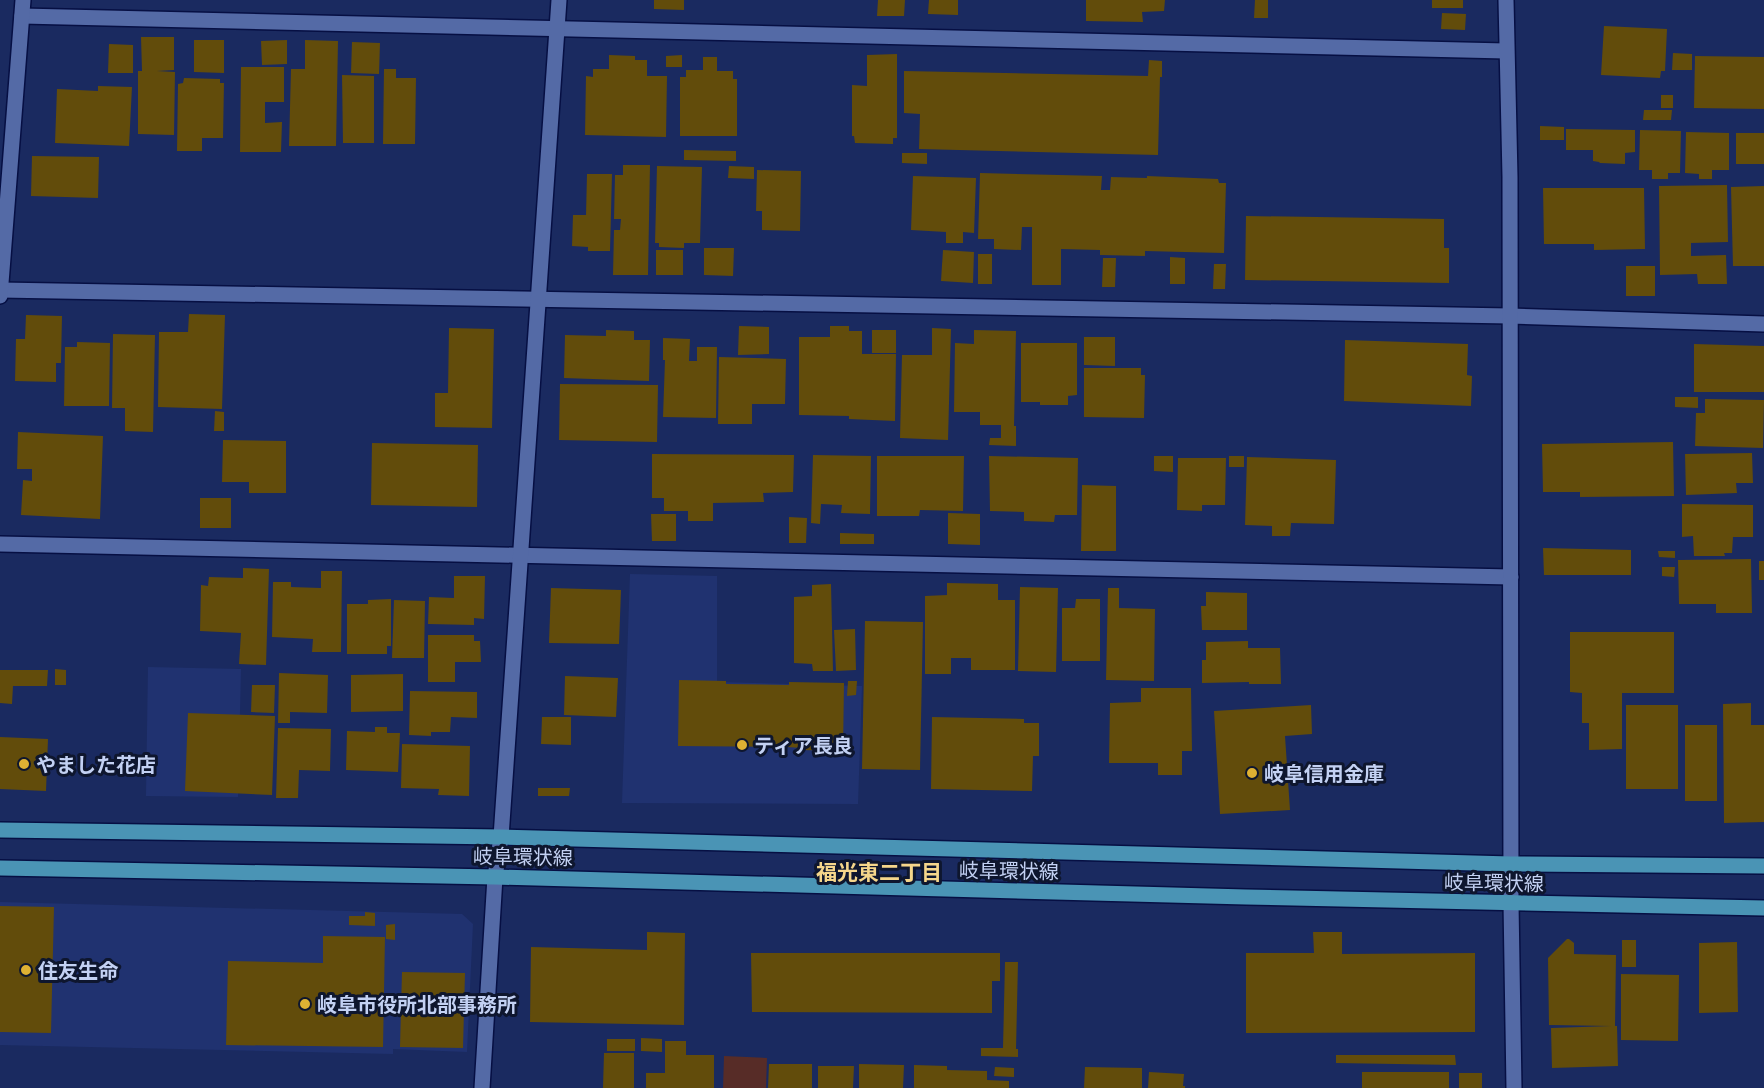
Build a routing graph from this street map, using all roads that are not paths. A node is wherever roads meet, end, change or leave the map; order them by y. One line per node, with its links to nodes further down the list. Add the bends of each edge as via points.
1 (23, 0): 4 (street)
2 (559, 0): 5 (street)
3 (1506, 0): 6 (street)
4 (22, 16): 5 (street); 7 (street)
5 (557, 29): 6 (street); 9 (street)
6 (1506, 51): 10 (street)
7 (0, 290): 8 (street); 9 (street)
8 (0, 296)
9 (538, 300): 10 (street); 13 (street)
10 (1510, 316): 11 (street); 14 (street)
11 (1764, 324)
12 (0, 544): 13 (street)
13 (521, 556): 14 (street); 16 (street)
14 (1511, 577): 17 (street)
15 (0, 830): 16 (main road, 岐阜環状線)
16 (501, 837): 17 (main road, 岐阜環状線); 20 (street)
17 (1511, 864): 18 (main road, 岐阜環状線); 21 (street)
18 (1764, 866)
19 (0, 868): 20 (main road, 岐阜環状線)
20 (495, 876): 21 (main road, 岐阜環状線); 23 (street)
21 (1511, 903): 22 (main road, 岐阜環状線); 24 (street)
22 (1764, 908)
23 (482, 1088)
24 (1514, 1088)

